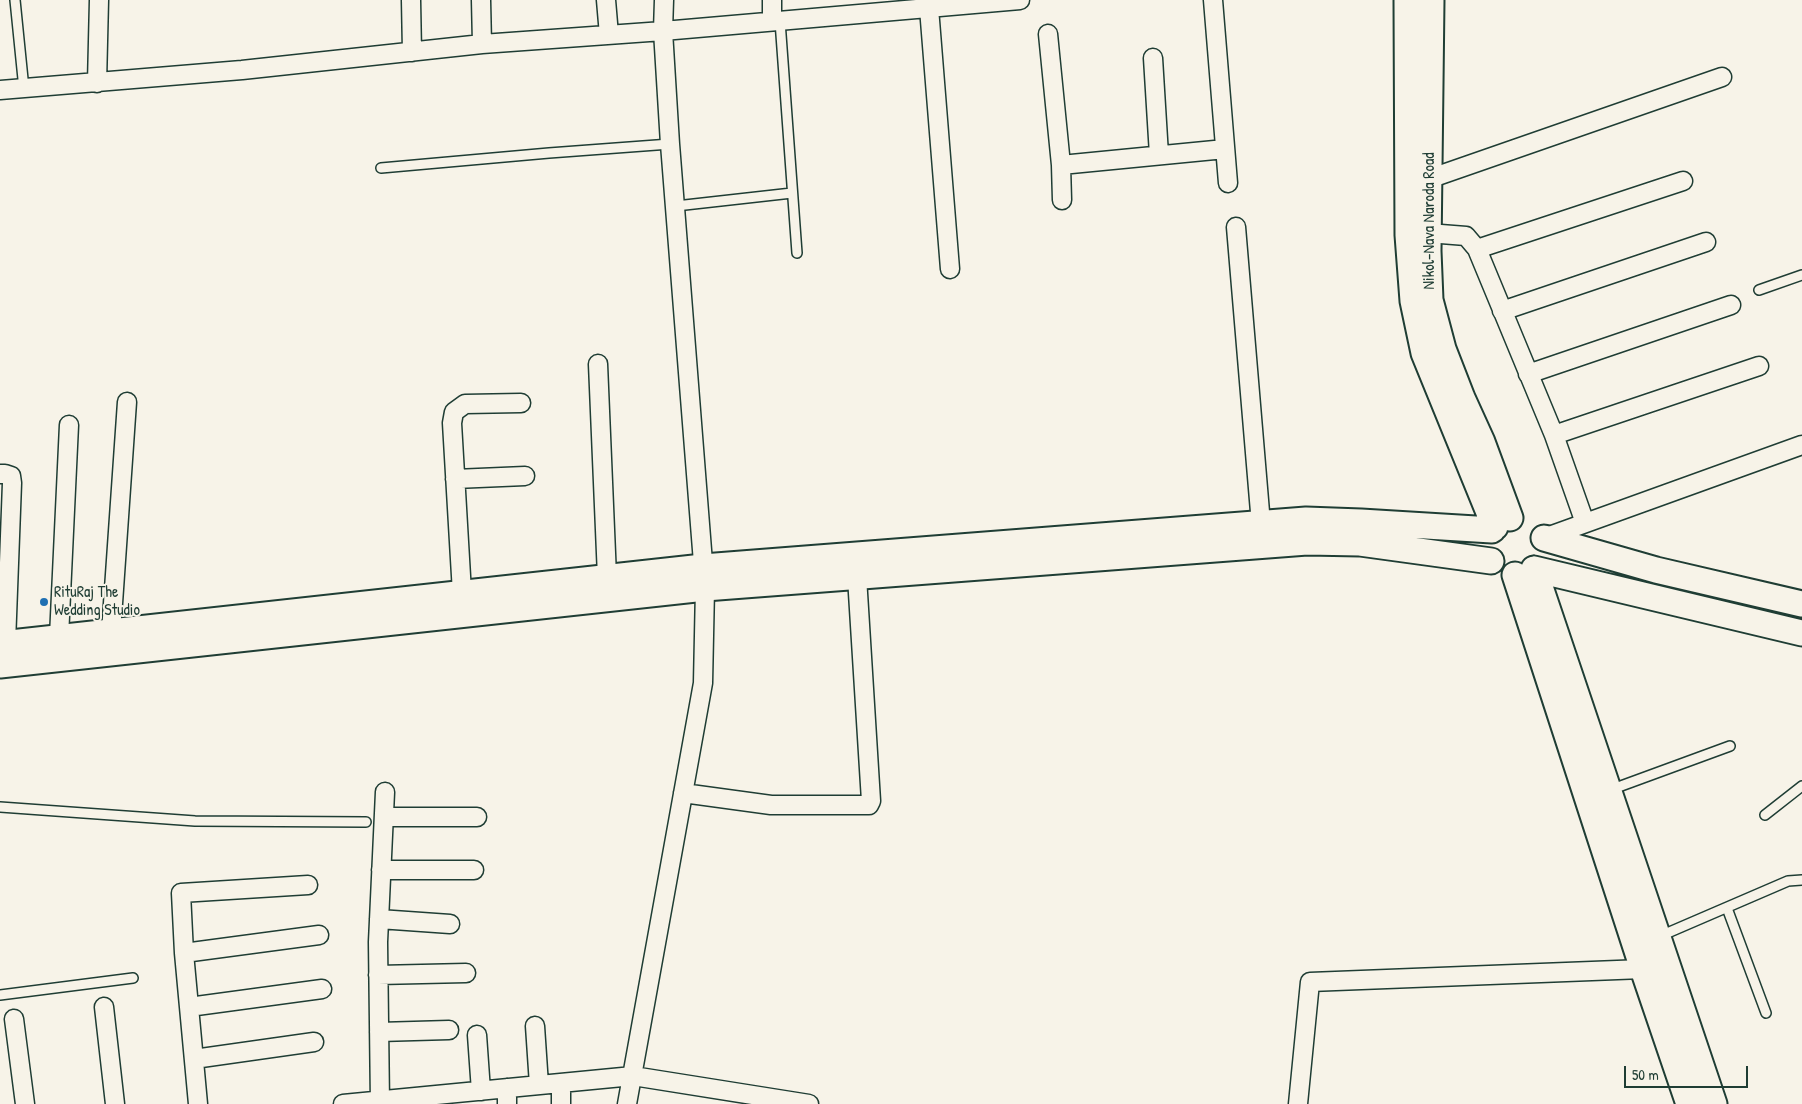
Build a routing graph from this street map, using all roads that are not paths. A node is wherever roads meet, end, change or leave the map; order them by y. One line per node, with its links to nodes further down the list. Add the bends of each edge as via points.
1 (15, 0): 22 (lane)
2 (99, 0): 21 (street)
3 (411, 0): 18 (street)
4 (481, 0): 17 (street)
5 (606, 0): 16 (street)
6 (664, 0): 14 (street)
7 (772, 0): 13 (street)
8 (1020, 0): 12 (street)
9 (1213, 0): 25 (street)
10 (1407, 0): 30 (street)
11 (1431, 0): 30 (street, Nikol-Nava Naroda Road)
12 (929, 8): 13 (street); 40 (street)
13 (776, 21): 14 (street); 32 (lane)
14 (662, 31): 16 (street); 24 (street)
15 (1048, 34): 27 (street)
16 (609, 35): 17 (street)
17 (482, 44): 18 (street)
18 (412, 52): 21 (street)
19 (1153, 58): 26 (street)
20 (1722, 76): 30 (street)
21 (97, 83): 22 (street)
22 (24, 89): 23 (street)
23 (0, 90)
24 (670, 144): 28 (lane); 34 (street)
25 (1225, 149): 26 (street); 31 (street)
26 (1159, 155): 27 (street)
27 (1061, 164): 33 (street)
28 (381, 168)
29 (1683, 181): 38 (street)
30 (1418, 182): 36 (street, Nikol-Nava Naroda Road); 58 (street, via 1408,236 1413,301 1424,353)
31 (1228, 183)
32 (792, 193): 34 (lane); 39 (lane)
33 (1062, 200)
34 (676, 206): 65 (street)
35 (1236, 227): 57 (street)
36 (1428, 233): 38 (street, via 1466,236); 58 (street, Nikol-Nava Naroda Road, via 1430,300 1443,349 1482,442)
37 (1706, 242): 44 (street)
38 (1477, 249): 44 (street)
39 (797, 253)
40 (950, 269)
41 (1802, 275): 42 (lane)
42 (1759, 290)
43 (1731, 305): 47 (street)
44 (1502, 311): 47 (street)
45 (598, 364): 63 (street)
46 (1759, 366): 51 (street)
47 (1528, 374): 51 (street)
48 (127, 402): 69 (street)
49 (521, 403): 55 (street, via 465,404 454,412)
50 (69, 425): 71 (street)
51 (1554, 435): 56 (street)
52 (1802, 445): 56 (street)
53 (0, 474): 59 (street, via 11,476)
54 (525, 476): 55 (street)
55 (455, 480): 67 (street)
56 (1585, 523): 60 (street)
57 (1261, 524): 58 (street, via 1306,520); 65 (street)
58 (1499, 525): 60 (street, via 1517,517 1532,522); 61 (street, via 1488,540)
59 (5, 534): 66 (street)
60 (1544, 538): 62 (street, via 1542,561); 68 (street, via 1656,570)
61 (1491, 561): 62 (street, via 1506,573); 64 (street, via 1360,543 1307,542)
62 (1525, 572): 70 (street); 75 (street); 93 (street)
63 (607, 577): 65 (street); 67 (street)
64 (857, 577): 65 (street); 77 (street, via 869,804 771,805)
65 (704, 578): 72 (street); 77 (street, via 703,683)
66 (4, 590): 72 (street)
67 (462, 593): 69 (street)
68 (1802, 604)
69 (111, 632): 71 (street)
70 (1802, 633)
71 (59, 637): 72 (street)
72 (2, 651)
73 (1730, 746): 75 (lane)
74 (1802, 786): 79 (lane)
75 (1610, 790): 91 (street)
76 (385, 792): 81 (street)
77 (683, 793): 109 (street)
78 (0, 807): 82 (lane, via 195,821)
79 (1765, 815)
80 (477, 817): 81 (street)
81 (384, 818): 83 (street)
82 (366, 822)
83 (382, 870): 84 (street); 88 (street)
84 (474, 870)
85 (1802, 880): 87 (lane, via 1788,881)
86 (308, 885): 92 (street, via 181,893)
87 (1727, 908): 91 (lane); 101 (lane)
88 (379, 920): 89 (street); 95 (street)
89 (450, 924)
90 (319, 935): 92 (street)
91 (1658, 937): 125 (street)
92 (184, 953): 100 (street)
93 (1642, 968): 123 (street, via 1310,982); 124 (street)
94 (466, 973): 95 (street)
95 (378, 975): 105 (street)
96 (133, 978): 98 (lane)
97 (322, 989): 100 (street)
98 (0, 995)
99 (104, 1007): 117 (street)
100 (189, 1007): 108 (street)
101 (1766, 1013)
102 (14, 1019): 116 (street)
103 (535, 1026): 111 (street)
104 (449, 1030): 105 (street)
105 (379, 1032): 115 (street)
106 (477, 1035): 112 (street)
107 (314, 1042): 108 (street)
108 (194, 1058): 118 (street)
109 (632, 1076): 110 (street); 121 (street); 122 (street)
110 (561, 1083): 111 (street); 120 (street)
111 (539, 1085): 113 (street)
112 (481, 1091): 113 (street); 114 (street)
113 (507, 1096)
114 (452, 1099): 115 (street)
115 (380, 1102): 119 (street)
116 (25, 1104)
117 (115, 1104)
118 (198, 1104)
119 (342, 1104)
120 (561, 1104)
121 (628, 1104)
122 (809, 1104)
123 (1298, 1104)
124 (1689, 1104)
125 (1714, 1104)

